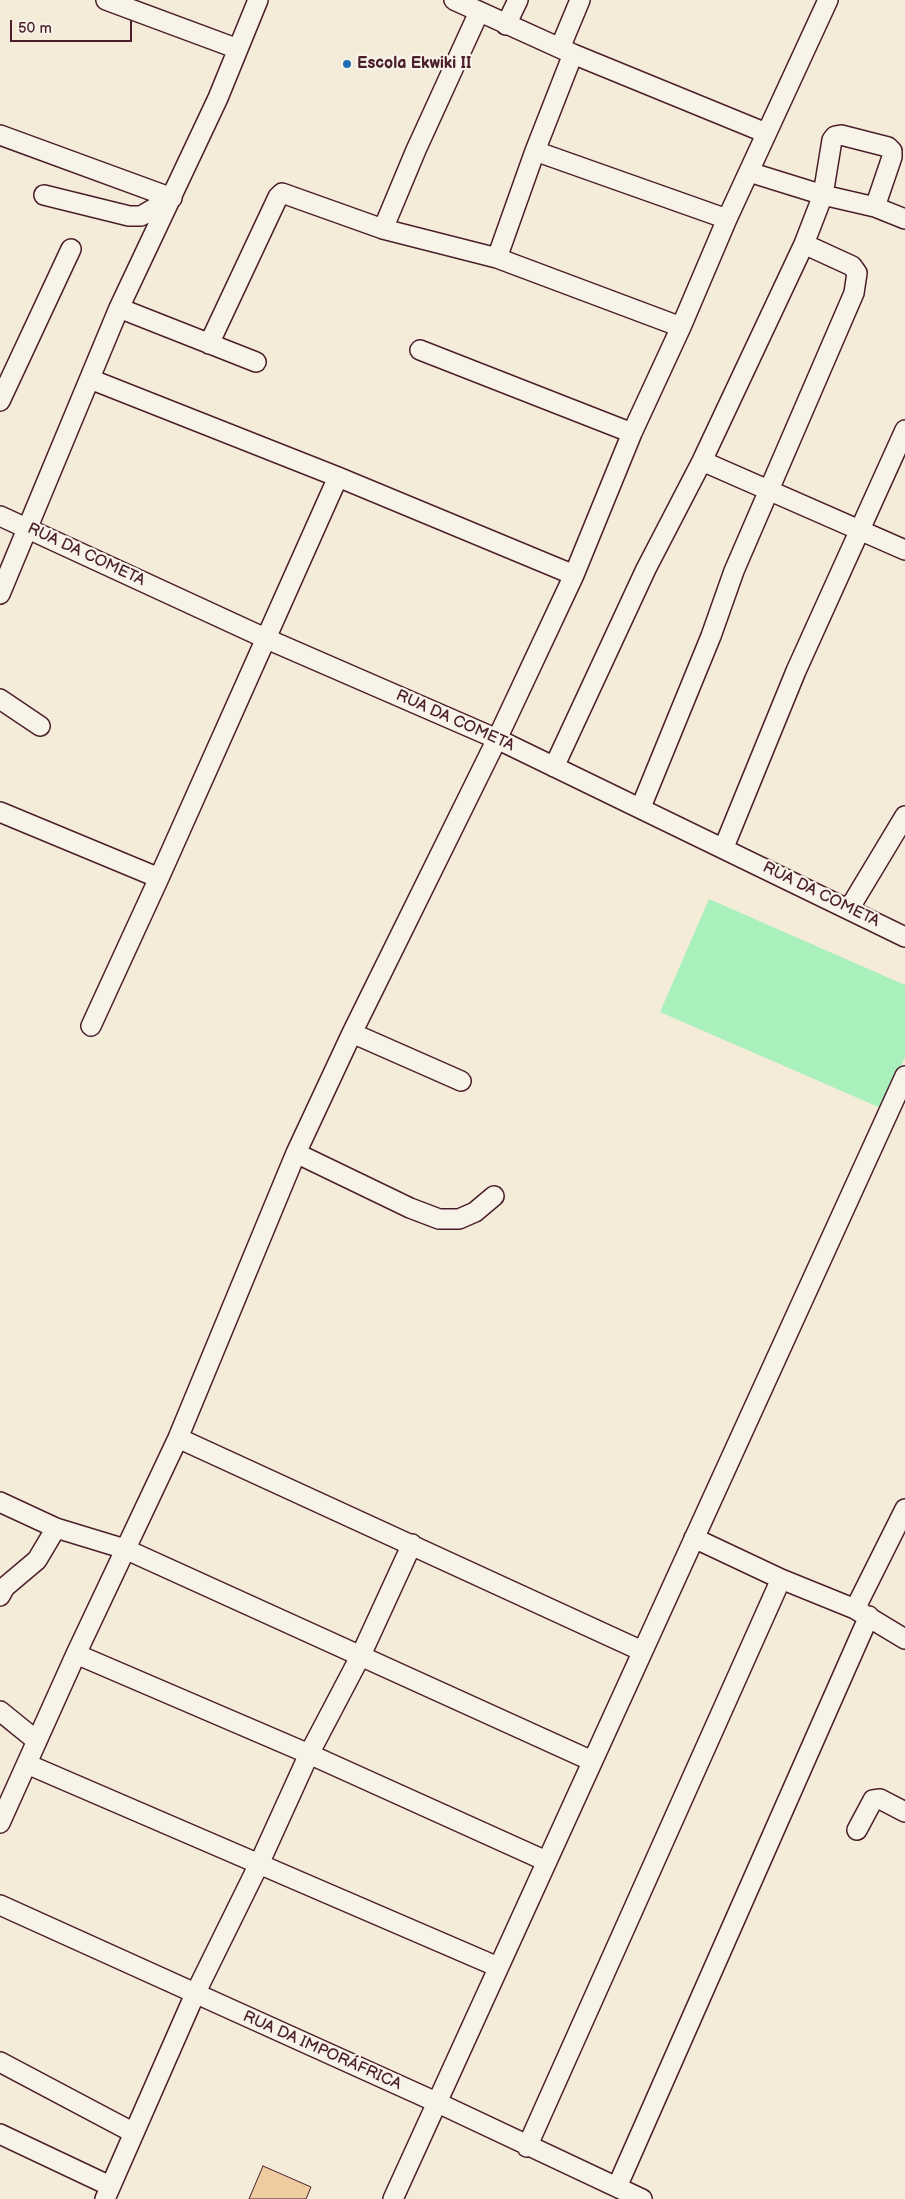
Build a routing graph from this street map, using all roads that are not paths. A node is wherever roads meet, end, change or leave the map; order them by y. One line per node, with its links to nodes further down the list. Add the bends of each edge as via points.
1 (106, 0): 9 (street)
2 (258, 0): 9 (street)
3 (454, 0): 7 (street)
4 (518, 0): 8 (street)
5 (580, 0): 10 (street)
6 (828, 0): 11 (street)
7 (478, 12): 8 (street); 21 (street)
8 (506, 25): 10 (street)
9 (238, 49): 17 (street)
10 (566, 51): 11 (street); 13 (street)
11 (766, 133): 14 (street)
12 (0, 135): 17 (street)
13 (534, 151): 19 (street); 24 (street)
14 (749, 172): 16 (street); 19 (street)
15 (44, 195): 17 (street, via 129,216 141,216)
16 (823, 196): 18 (street); 18 (street, via 832,140 841,135 888,147 892,151); 22 (street)
17 (172, 198): 25 (street)
18 (875, 207): 20 (street)
19 (727, 219): 26 (street)
20 (905, 219)
21 (382, 229): 24 (street); 27 (street, via 282,193)
22 (804, 244): 34 (street); 36 (street, via 852,266 857,272 857,283)
23 (71, 249): 31 (street)
24 (497, 258): 26 (street)
25 (120, 308): 27 (street); 30 (street)
26 (681, 327): 33 (street)
27 (208, 344): 29 (street)
28 (420, 350): 33 (street)
29 (256, 362)
30 (90, 379): 35 (street); 38 (street)
31 (0, 402)
32 (905, 430): 39 (street)
33 (632, 433): 41 (street)
34 (702, 461): 36 (street); 47 (street, via 646,569)
35 (338, 477): 41 (street); 43 (street)
36 (770, 491): 39 (street); 48 (street, via 734,571)
37 (0, 516): 38 (street, RUA DA COMETA)
38 (29, 528): 42 (street); 43 (street, RUA DA COMETA)
39 (860, 530): 40 (street); 51 (street, via 796,670)
40 (905, 550)
41 (574, 575): 46 (street)
42 (0, 594)
43 (267, 639): 46 (street, RUA DA COMETA); 52 (street)
44 (0, 699): 45 (street)
45 (40, 726)
46 (497, 739): 47 (street, RUA DA COMETA); 56 (street)
47 (554, 767): 48 (street, RUA DA COMETA)
48 (641, 807): 51 (street, RUA DA COMETA)
49 (0, 812): 52 (street)
50 (905, 816): 53 (street)
51 (724, 847): 53 (street, RUA DA COMETA)
52 (159, 878): 55 (street)
53 (849, 909): 54 (street, RUA DA COMETA)
54 (905, 937)
55 (91, 1026)
56 (352, 1033): 58 (street); 59 (street)
57 (905, 1076): 65 (street)
58 (461, 1081)
59 (296, 1153): 60 (street, via 439,1219 459,1220); 61 (street)
60 (494, 1196)
61 (178, 1438): 66 (street); 67 (street)
62 (0, 1502): 64 (street)
63 (905, 1509): 70 (street)
64 (56, 1528): 67 (street); 69 (street, via 37,1560)
65 (694, 1538): 68 (street); 72 (street)
66 (412, 1544): 72 (street); 74 (street)
67 (126, 1549): 73 (street); 74 (street)
68 (781, 1579): 70 (street); 92 (street)
69 (2, 1589)
70 (862, 1613): 71 (street); 93 (street)
71 (905, 1639)
72 (642, 1651): 78 (street)
73 (76, 1654): 76 (street); 77 (street)
74 (361, 1655): 77 (street); 78 (street)
75 (0, 1711): 76 (street)
76 (37, 1741): 79 (street)
77 (309, 1754): 83 (street); 84 (street)
78 (592, 1762): 83 (street)
79 (26, 1764): 81 (street); 84 (street)
80 (905, 1812): 82 (street, via 880,1799 873,1800)
81 (0, 1823)
82 (857, 1830)
83 (546, 1861): 86 (street)
84 (259, 1864): 86 (street); 87 (street)
85 (0, 1905): 87 (street, RUA DA IMPORÁFRICA)
86 (498, 1967): 89 (street)
87 (195, 1994): 89 (street, RUA DA IMPORÁFRICA); 90 (street)
88 (0, 2062): 90 (street)
89 (436, 2102): 92 (street, RUA DA IMPORÁFRICA); 95 (street)
90 (134, 2133): 94 (street)
91 (0, 2134): 94 (street)
92 (527, 2146): 93 (street, RUA DA IMPORÁFRICA)
93 (617, 2188): 96 (street, RUA DA IMPORÁFRICA)
94 (108, 2192)
95 (393, 2199)
96 (642, 2199)

